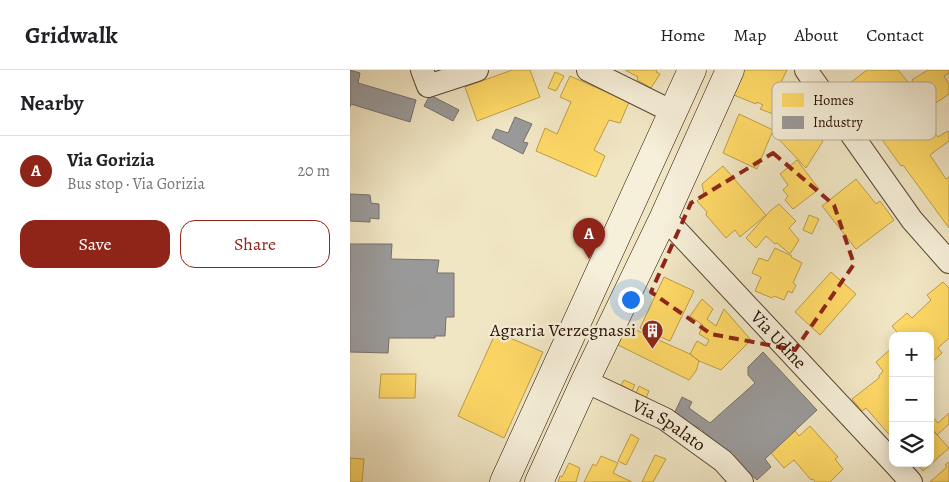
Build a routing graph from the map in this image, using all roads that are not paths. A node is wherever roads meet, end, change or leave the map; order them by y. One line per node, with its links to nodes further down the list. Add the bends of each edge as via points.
1 (422, 70): 2 (street, via 428,86)
2 (477, 70)
3 (588, 70): 8 (street)
4 (692, 70): 8 (street)
5 (730, 70): 10 (street)
6 (806, 70): 7 (street)
7 (814, 82)
8 (673, 112): 15 (street)
9 (855, 140): 11 (street, via 912,220)
10 (664, 216): 12 (street); 13 (street, Via Udine)
11 (949, 262)
12 (585, 381): 16 (street); 17 (street, Via Spalato, via 665,419 723,461)
13 (889, 459)
14 (897, 467): 18 (street, Via Udine)
15 (504, 482)
16 (539, 482)
17 (742, 482)
18 (911, 482)

